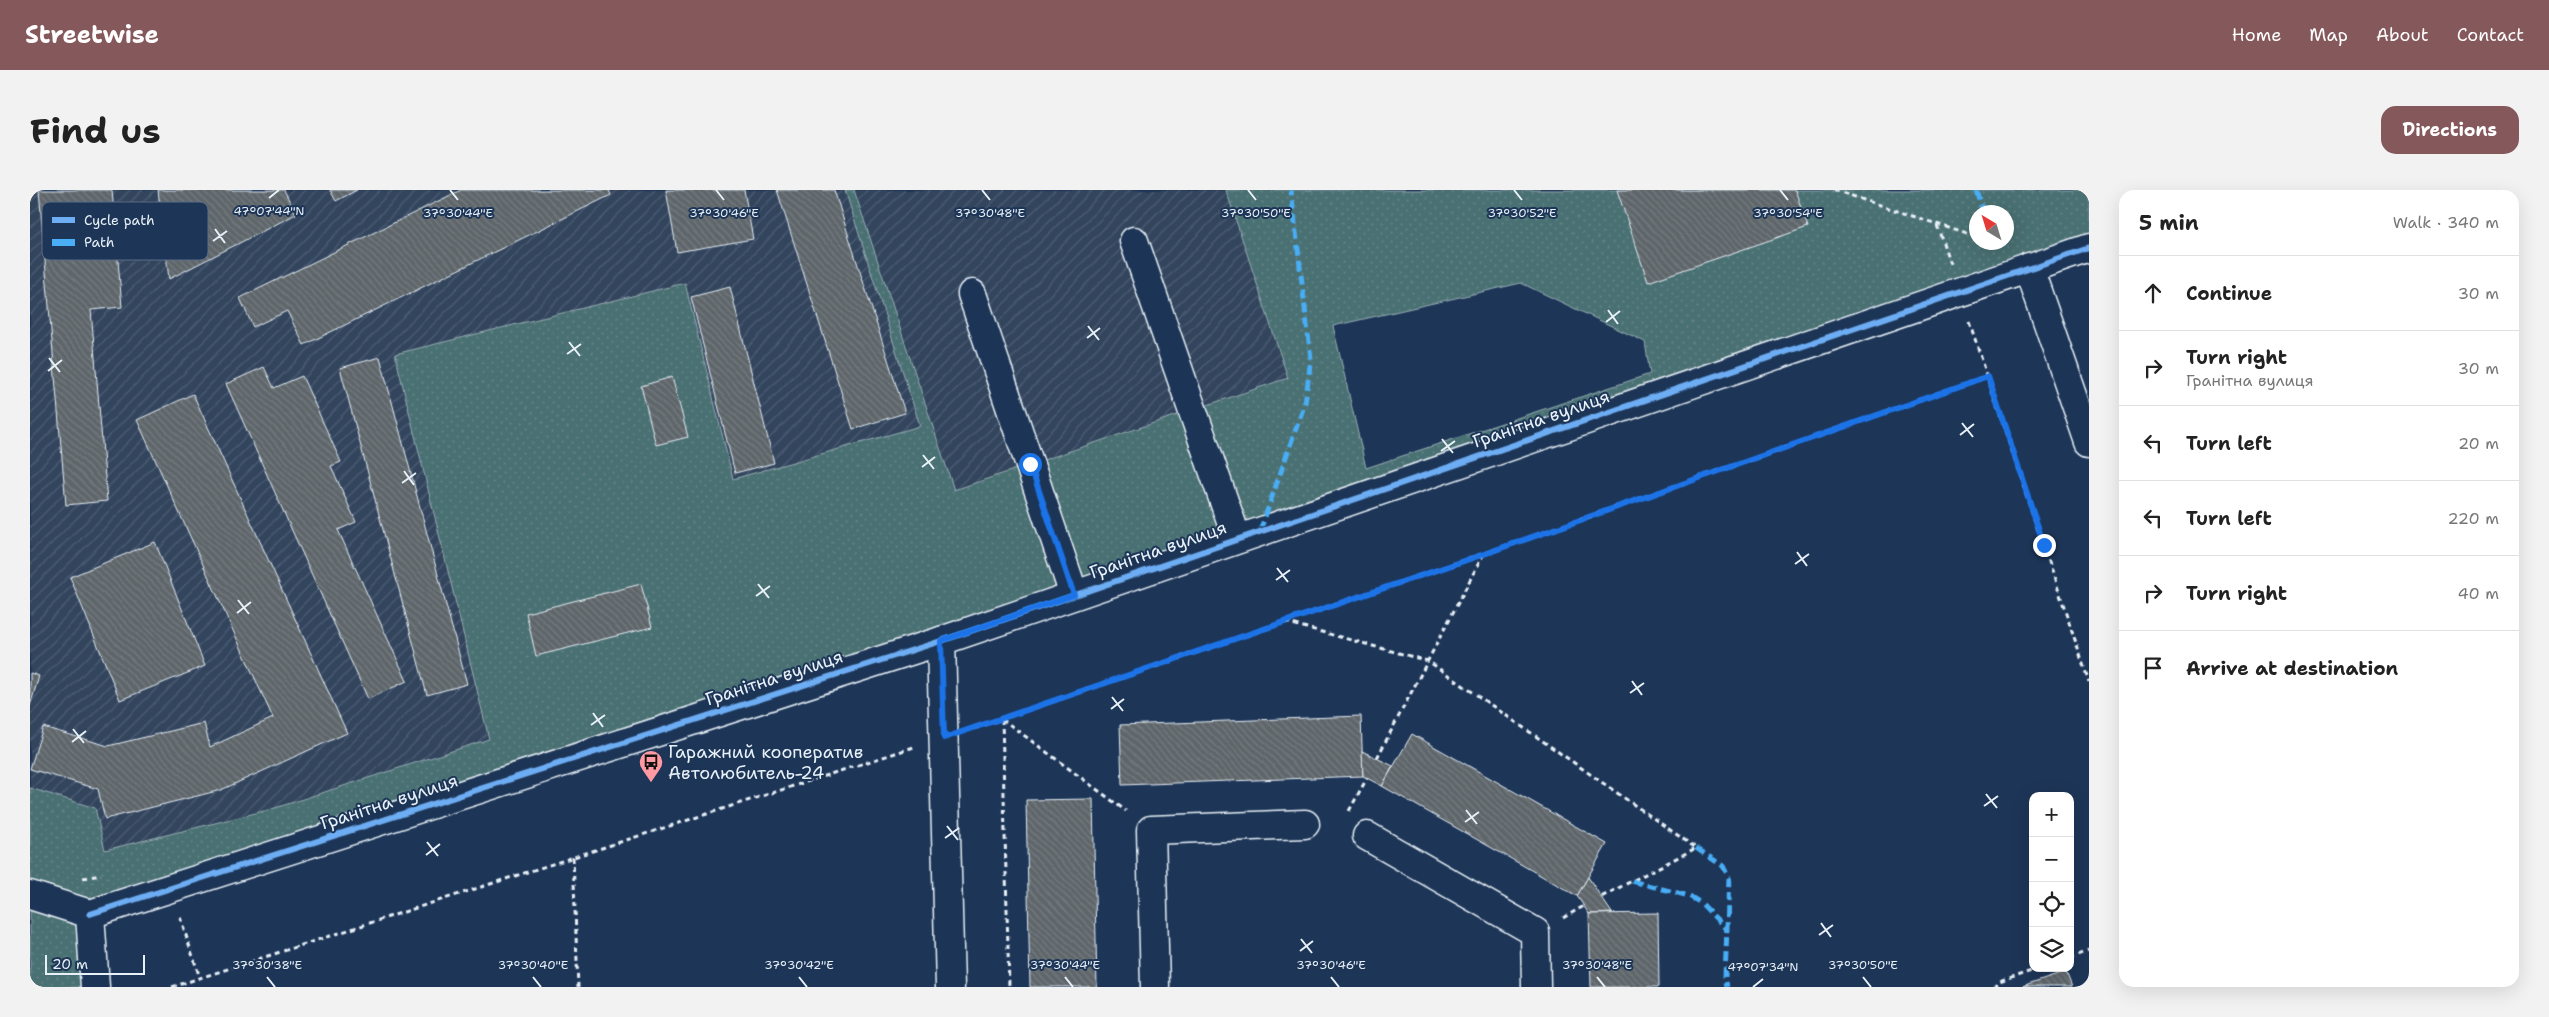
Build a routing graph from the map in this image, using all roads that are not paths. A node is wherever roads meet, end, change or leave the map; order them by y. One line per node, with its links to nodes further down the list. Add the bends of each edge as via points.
1 (1134, 241): 6 (street)
2 (2089, 248): 3 (street, Гранітна вулиця)
3 (2030, 268): 5 (street); 6 (street, Гранітна вулиця)
4 (972, 294): 7 (street)
5 (2089, 442)
6 (1237, 539): 7 (street, Гранітна вулиця)
7 (1074, 595): 8 (street, Гранітна вулиця)
8 (941, 641): 12 (street, Гранітна вулиця); 14 (street)
9 (1305, 824): 15 (street, via 1151,830)
10 (1367, 836): 16 (street, via 1536,932)
11 (30, 895): 12 (street)
12 (90, 914): 13 (street)
13 (95, 987)
14 (950, 987)
15 (1155, 987)
16 (1536, 987)

